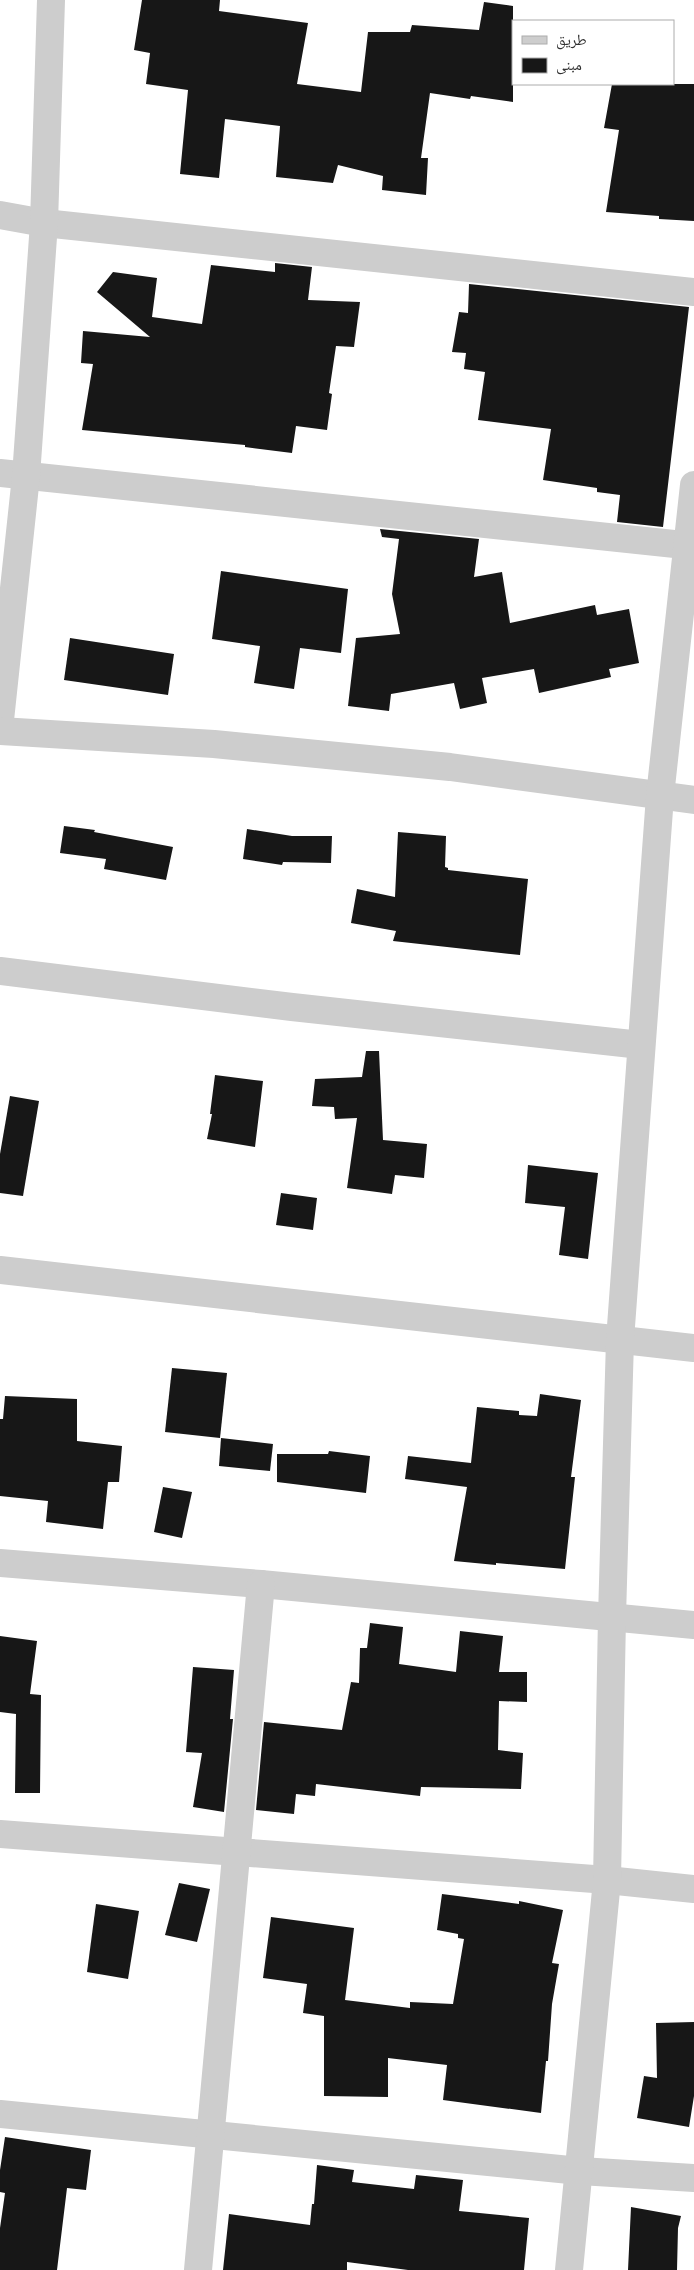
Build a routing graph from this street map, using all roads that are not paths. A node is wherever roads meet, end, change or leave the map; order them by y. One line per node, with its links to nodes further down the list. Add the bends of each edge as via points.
1 (51, 0): 3 (street)
2 (0, 215): 3 (street)
3 (44, 223): 4 (street); 5 (street)
4 (694, 292)
5 (13, 475): 7 (street); 8 (street)
6 (694, 486): 7 (street)
7 (691, 546): 10 (street)
8 (0, 720)
9 (0, 731): 10 (street, via 214,744 450,767)
10 (660, 796): 11 (street); 13 (street)
11 (694, 800)
12 (0, 971): 13 (street)
13 (641, 1045): 15 (street)
14 (0, 1270): 15 (street)
15 (620, 1340): 16 (street); 19 (street)
16 (694, 1348)
17 (0, 1562): 18 (street)
18 (261, 1584): 19 (street); 22 (street)
19 (612, 1617): 20 (street); 23 (street)
20 (694, 1626)
21 (0, 1834): 22 (street)
22 (235, 1853): 23 (street); 26 (street)
23 (607, 1880): 24 (street); 27 (street)
24 (694, 1889)
25 (0, 2114): 26 (street)
26 (211, 2136): 27 (street); 29 (street)
27 (580, 2171): 28 (street); 30 (street)
28 (694, 2178)
29 (198, 2270)
30 (569, 2270)

